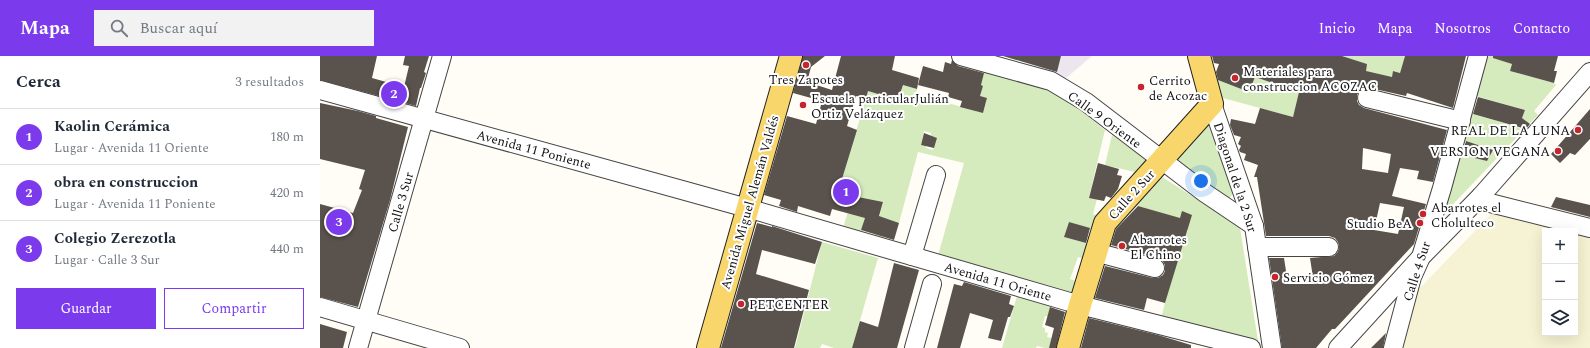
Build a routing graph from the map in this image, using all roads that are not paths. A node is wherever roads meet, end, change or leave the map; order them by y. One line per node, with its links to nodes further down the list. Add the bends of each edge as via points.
1 (442, 56): 10 (street, Calle 3 Sur)
2 (791, 56): 15 (main road, Avenida Miguel Alemán Valdés)
3 (961, 56): 12 (street, Calle 9 Oriente, via 1051,81 1086,102)
4 (1199, 56): 9 (main road, Diagonal de la 2 Sur)
5 (1478, 56): 11 (street, Calle 4 Sur)
6 (1587, 79): 14 (street)
7 (320, 90): 10 (street, Avenida 11 Poniente)
8 (1367, 98): 11 (street)
9 (1212, 104): 12 (main road, Calle 2 Sur); 16 (street, Diagonal de la 2 Sur)
10 (425, 119): 15 (street, Avenida 11 Poniente); 27 (street, Calle 3 Sur)
11 (1461, 121): 22 (street, Calle 4 Sur)
12 (1162, 161): 16 (street, Calle 9 Oriente); 20 (main road, Calle 2 Sur, via 1105,223)
13 (936, 174): 21 (street)
14 (1481, 196): 17 (street, via 1490,203); 22 (street)
15 (747, 208): 21 (street, Avenida 11 Oriente); 30 (main road, Avenida Miguel Alemán Valdés)
16 (1254, 226): 18 (street, Diagonal de la 2 Sur)
17 (1590, 228)
18 (1257, 247): 19 (street); 34 (street, Diagonal de la 2 Sur)
19 (1329, 247)
20 (1095, 252): 23 (street); 25 (main road, Calle 2 Sur)
21 (912, 256): 25 (street, Avenida 11 Oriente)
22 (1421, 257): 35 (street); 36 (street, Calle 4 Sur, via 1412,276)
23 (1155, 268)
24 (932, 284): 31 (street)
25 (1080, 305): 32 (main road, Calle 2 Sur); 33 (street, Avenida 11 Oriente)
26 (320, 307): 27 (street)
27 (366, 320): 28 (street, Calle 3 Sur); 29 (street)
28 (358, 348)
29 (460, 348)
30 (708, 348)
31 (914, 348)
32 (1068, 348)
33 (1251, 348)
34 (1272, 348)
35 (1338, 348)
36 (1393, 348)

